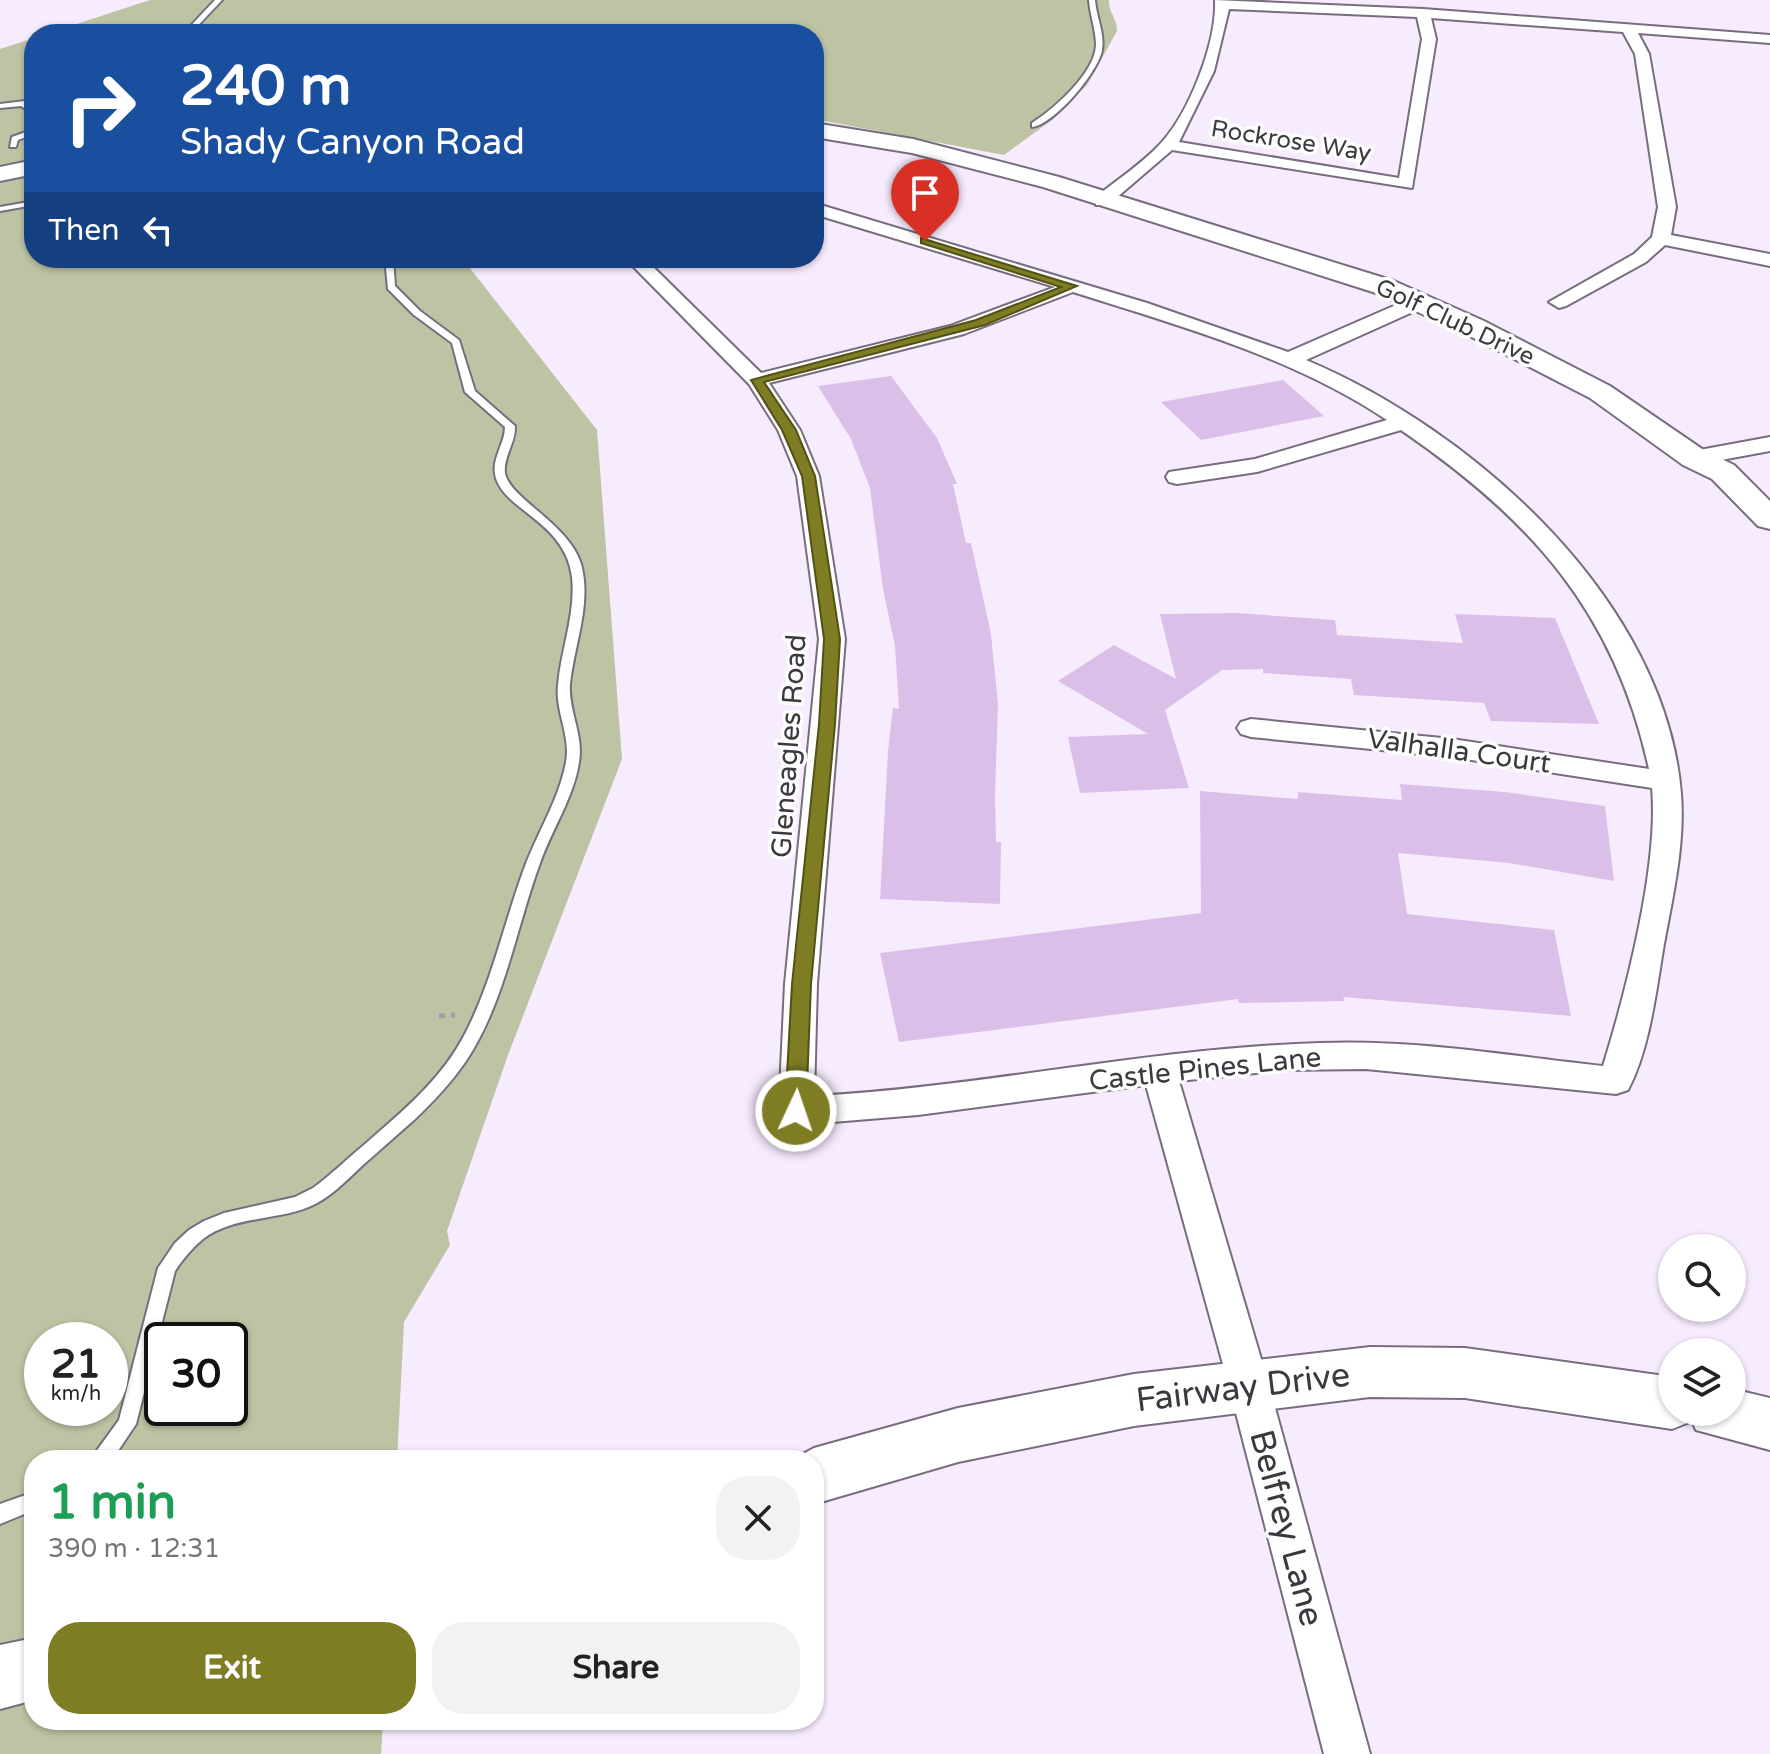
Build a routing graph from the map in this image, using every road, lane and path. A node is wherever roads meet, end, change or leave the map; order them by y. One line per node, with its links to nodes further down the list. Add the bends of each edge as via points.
1 (219, 0): 5 (lane)
2 (1092, 0): 10 (lane, via 1099,51 1093,66)
3 (1222, 2): 4 (street); 14 (street, via 1221,36)
4 (1423, 13): 6 (street); 14 (street, Rockrose Way, via 1429,39 1406,184)
5 (196, 24)
6 (1628, 29): 7 (street); 21 (street, via 1642,54 1667,207)
7 (1770, 39)
8 (24, 103): 9 (lane)
9 (0, 106)
10 (1035, 125)
11 (824, 134): 17 (street, Golf Club Drive)
12 (24, 135): 13 (lane)
13 (13, 145)
14 (1168, 145): 17 (street)
15 (24, 169): 16 (street)
16 (0, 174)
17 (1102, 201): 26 (street, Golf Club Drive, via 1282,252)
18 (24, 204): 19 (lane)
19 (0, 209)
20 (824, 211): 25 (street)
21 (1661, 239): 22 (street); 27 (street, via 1640,258)
22 (1770, 260)
23 (390, 268): 43 (lane, via 391,287 456,342 470,392 510,426 499,470 503,482 562,538 574,562 578,607 563,688 573,759 461,1055 413,1108 327,1187 296,1204 243,1213 204,1227 178,1250 167,1268 127,1424)
24 (644, 268): 29 (street, Gleneagles Road)
25 (1072, 286): 28 (street, via 1183,318); 29 (street, via 980,323)
26 (1419, 302): 28 (street); 32 (street, Golf Club Drive, via 1600,392)
27 (1559, 302)
28 (1288, 360): 30 (street, via 1349,387)
29 (757, 380): 38 (street, Gleneagles Road, via 789,430 808,476 832,639 801,984)
30 (1404, 422): 33 (street, via 1257,465); 36 (street, via 1509,500 1569,566 1599,608 1639,686)
31 (1770, 444): 32 (street)
32 (1694, 458): 34 (street, Golf Club Drive, via 1723,472)
33 (1177, 477)
34 (1770, 519)
35 (1251, 728): 36 (street, Valhalla Court, via 1452,748)
36 (1665, 781): 37 (street, Castle Pines Lane, via 1666,843 1638,1007 1616,1081 1329,1056)
37 (1159, 1071): 38 (street, Castle Pines Lane, via 880,1108); 39 (street, Belfrey Lane)
38 (796, 1111)
39 (1249, 1386): 40 (street, Fairway Drive, via 1370,1372 1465,1373); 44 (street, Fairway Drive, via 1134,1400 958,1435); 49 (street, Belfrey Lane)
40 (1658, 1401)
41 (1746, 1419): 42 (street)
42 (1770, 1424)
43 (108, 1450)
44 (824, 1472)
45 (24, 1505): 46 (lane)
46 (0, 1514)
47 (24, 1671): 48 (street)
48 (0, 1677)
49 (1347, 1754)

